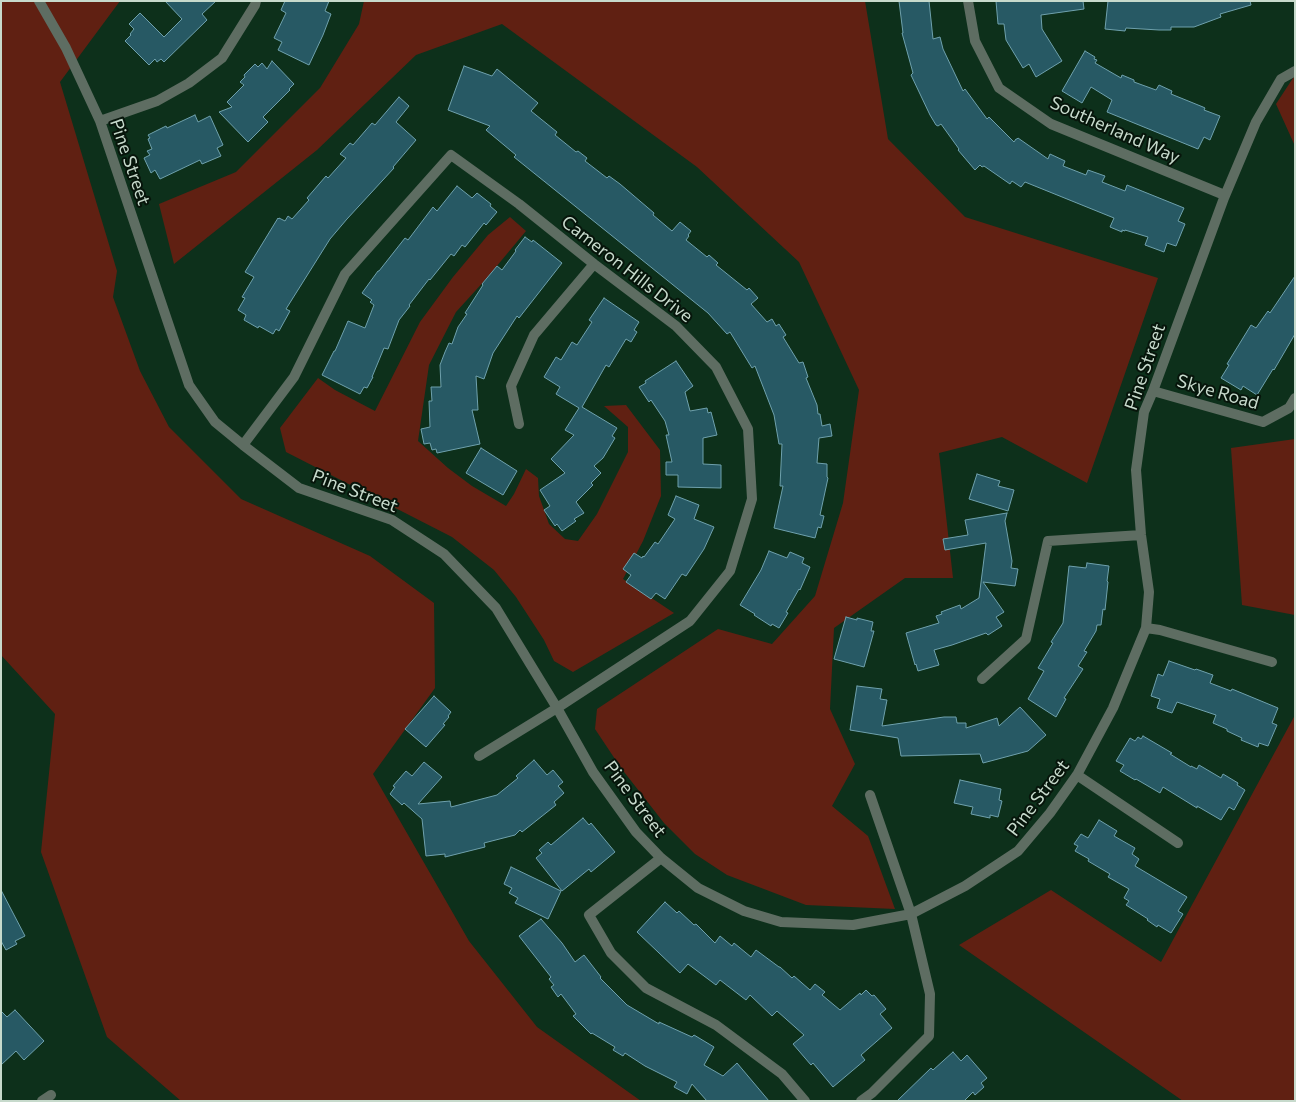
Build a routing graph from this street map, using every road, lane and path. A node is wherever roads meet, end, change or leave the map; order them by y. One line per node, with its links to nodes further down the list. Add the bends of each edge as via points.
1 (39, 1): 5 (street, Pine Street, via 66,48)
2 (256, 1): 5 (street, via 216,63 157,101)
3 (968, 1): 6 (street, Southerland Way, via 975,41 998,88 1052,124 1222,194)
4 (1295, 71): 6 (street, Pine Street, via 1281,79 1256,122)
5 (100, 121): 11 (street, Pine Street, via 189,385 215,422)
6 (1224, 198): 8 (street, Pine Street)
7 (594, 264): 10 (street, via 534,335 511,386); 11 (street, Cameron Hills Drive, via 520,204 451,155 345,274 294,377); 16 (street, Cameron Hills Drive, via 676,326 716,367 748,429 752,499 730,572 690,621)
8 (1153, 391): 9 (street, Skye Road, via 1263,422 1289,408); 12 (street, Pine Street, via 1144,412 1136,470)
9 (1295, 398)
10 (519, 424)
11 (243, 446): 16 (street, Pine Street, via 299,488 392,520 444,554 496,608)
12 (1141, 535): 13 (street, Pine Street, via 1149,592); 15 (street, via 1048,541 1026,638)
13 (1146, 628): 14 (street); 18 (street, Pine Street, via 1114,708)
14 (1272, 662)
15 (982, 679)
16 (557, 708): 17 (street, Cameron Hills Drive); 21 (street, Pine Street, via 593,772 636,832)
17 (479, 756)
18 (1077, 775): 20 (street); 22 (street, Pine Street, via 1018,851 965,886)
19 (870, 795): 22 (street)
20 (1178, 843)
21 (661, 858): 22 (street, Pine Street, via 698,888 744,912 782,922 853,925); 23 (street, via 589,915 611,953 646,988 716,1025 782,1074)
22 (911, 914): 24 (street, via 930,994 929,1036)
23 (805, 1101)
24 (861, 1101)

